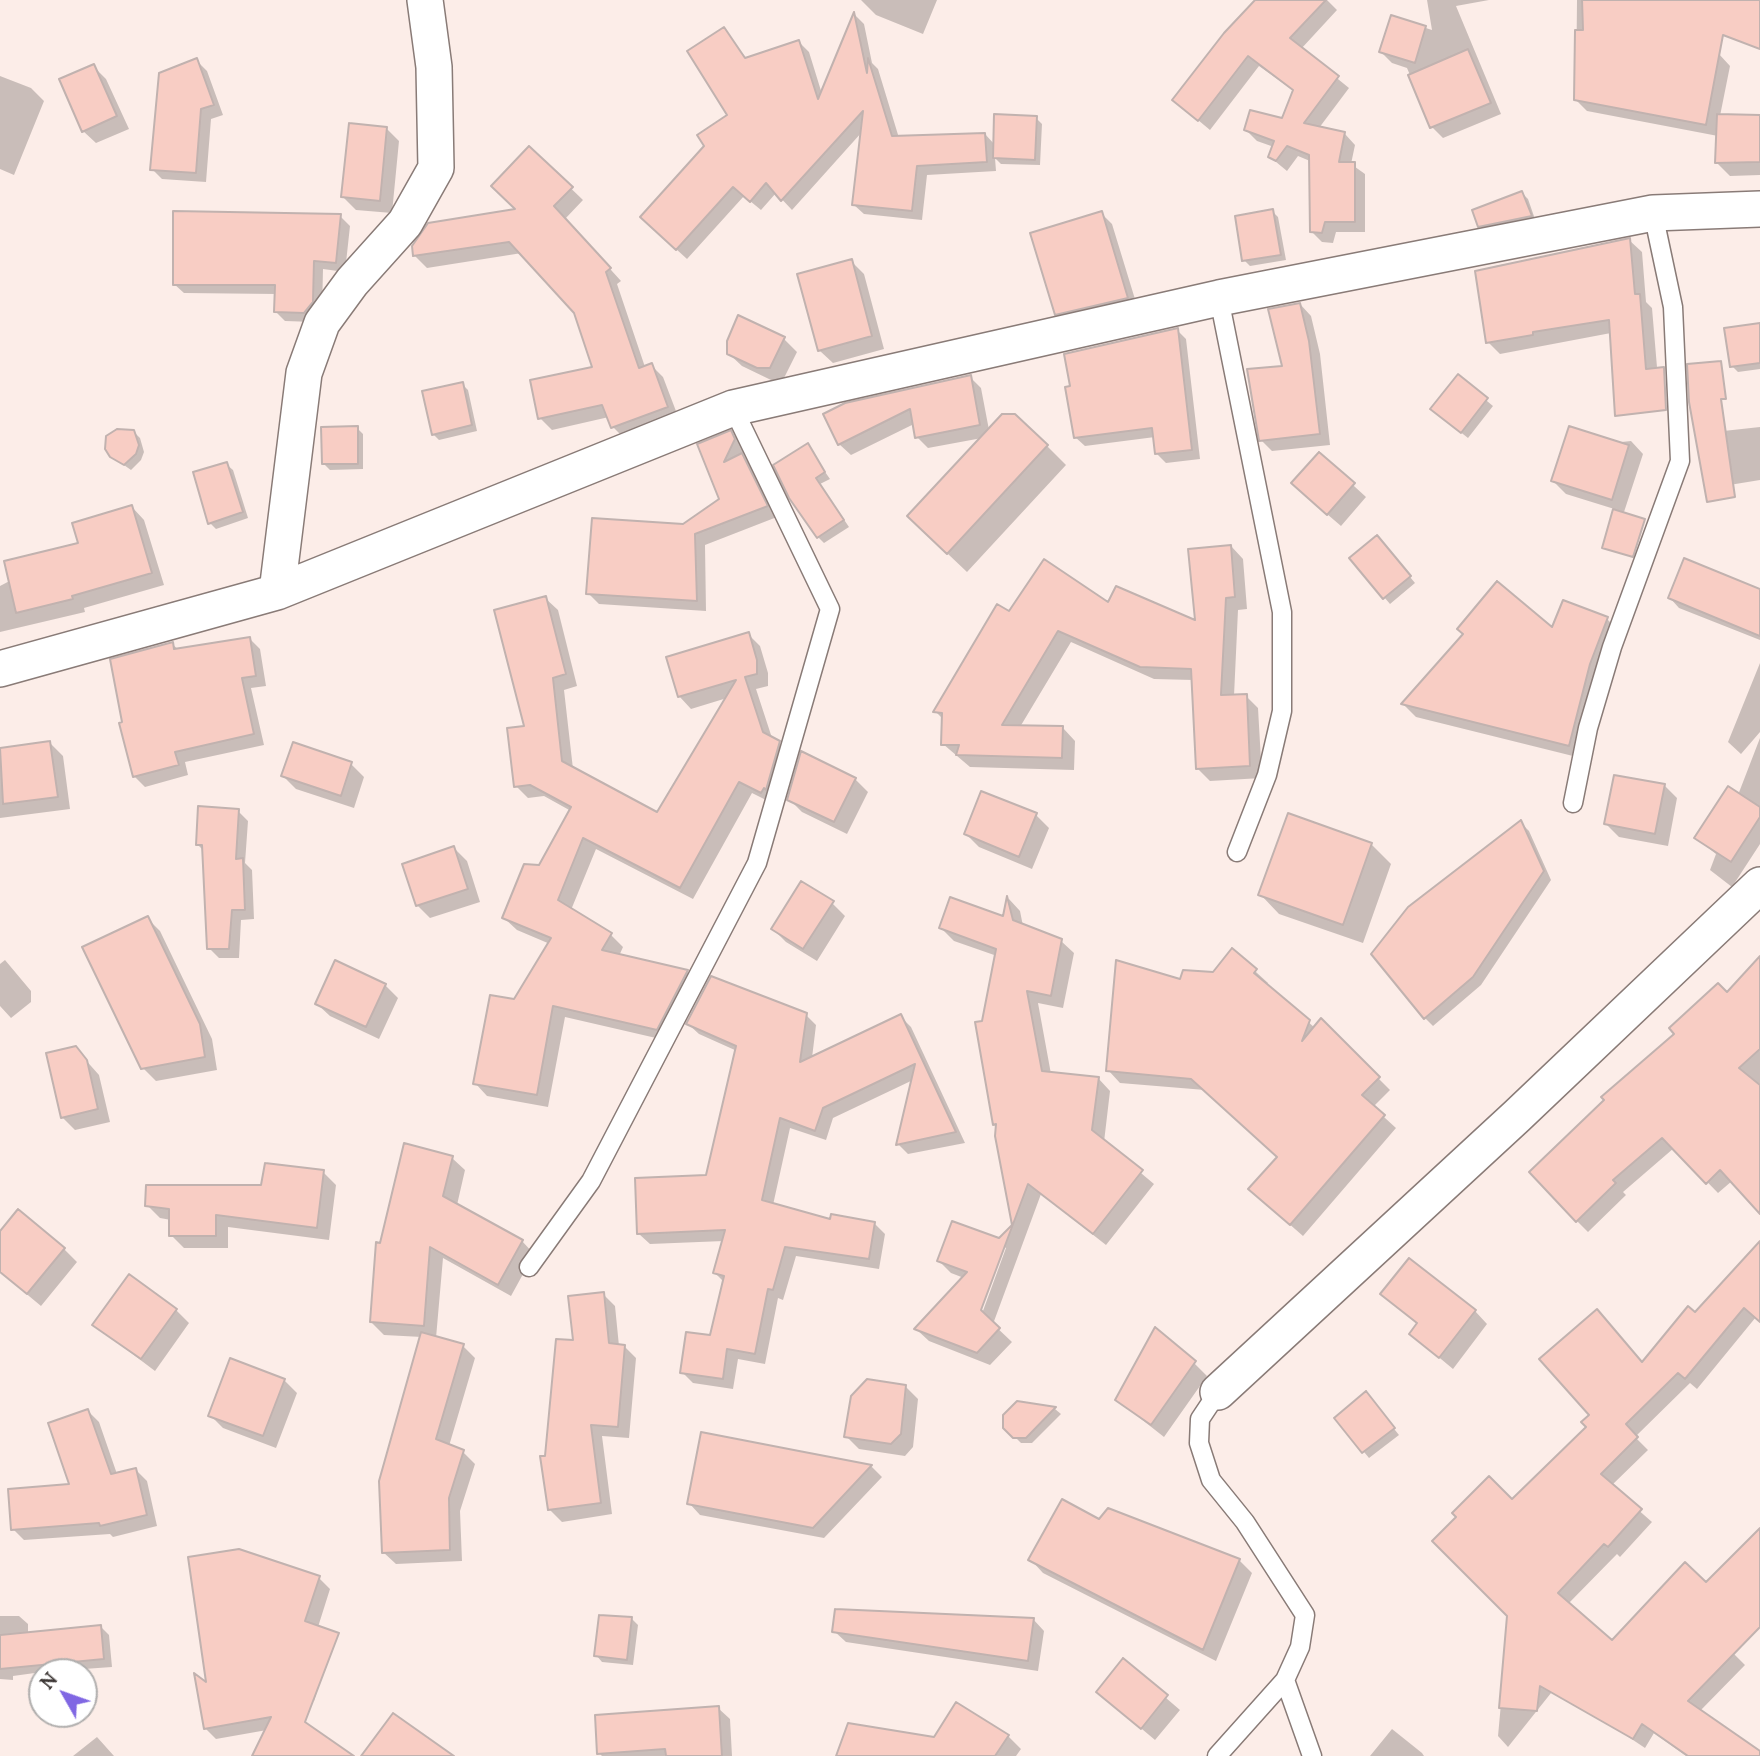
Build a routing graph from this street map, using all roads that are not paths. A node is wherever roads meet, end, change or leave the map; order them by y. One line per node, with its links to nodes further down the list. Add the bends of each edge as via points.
1 (425, 0): 6 (street, via 434,67 436,168 405,223 322,323 304,373)
2 (1760, 209): 3 (street)
3 (1653, 213): 4 (street); 8 (lane, via 1673,307 1680,461 1612,647 1588,728)
4 (1219, 298): 5 (street); 9 (lane, via 1282,612 1282,711 1267,775)
5 (733, 408): 6 (street); 11 (lane, via 830,609 757,863 591,1181)
6 (277, 592): 7 (street)
7 (0, 669)
8 (1573, 803)
9 (1237, 852)
10 (1760, 885): 12 (street)
11 (529, 1267)
12 (1218, 1392): 13 (lane, via 1200,1419 1199,1443 1211,1480 1245,1522 1305,1615 1300,1647)
13 (1285, 1680): 14 (lane); 15 (lane)
14 (1217, 1756)
15 (1312, 1756)

